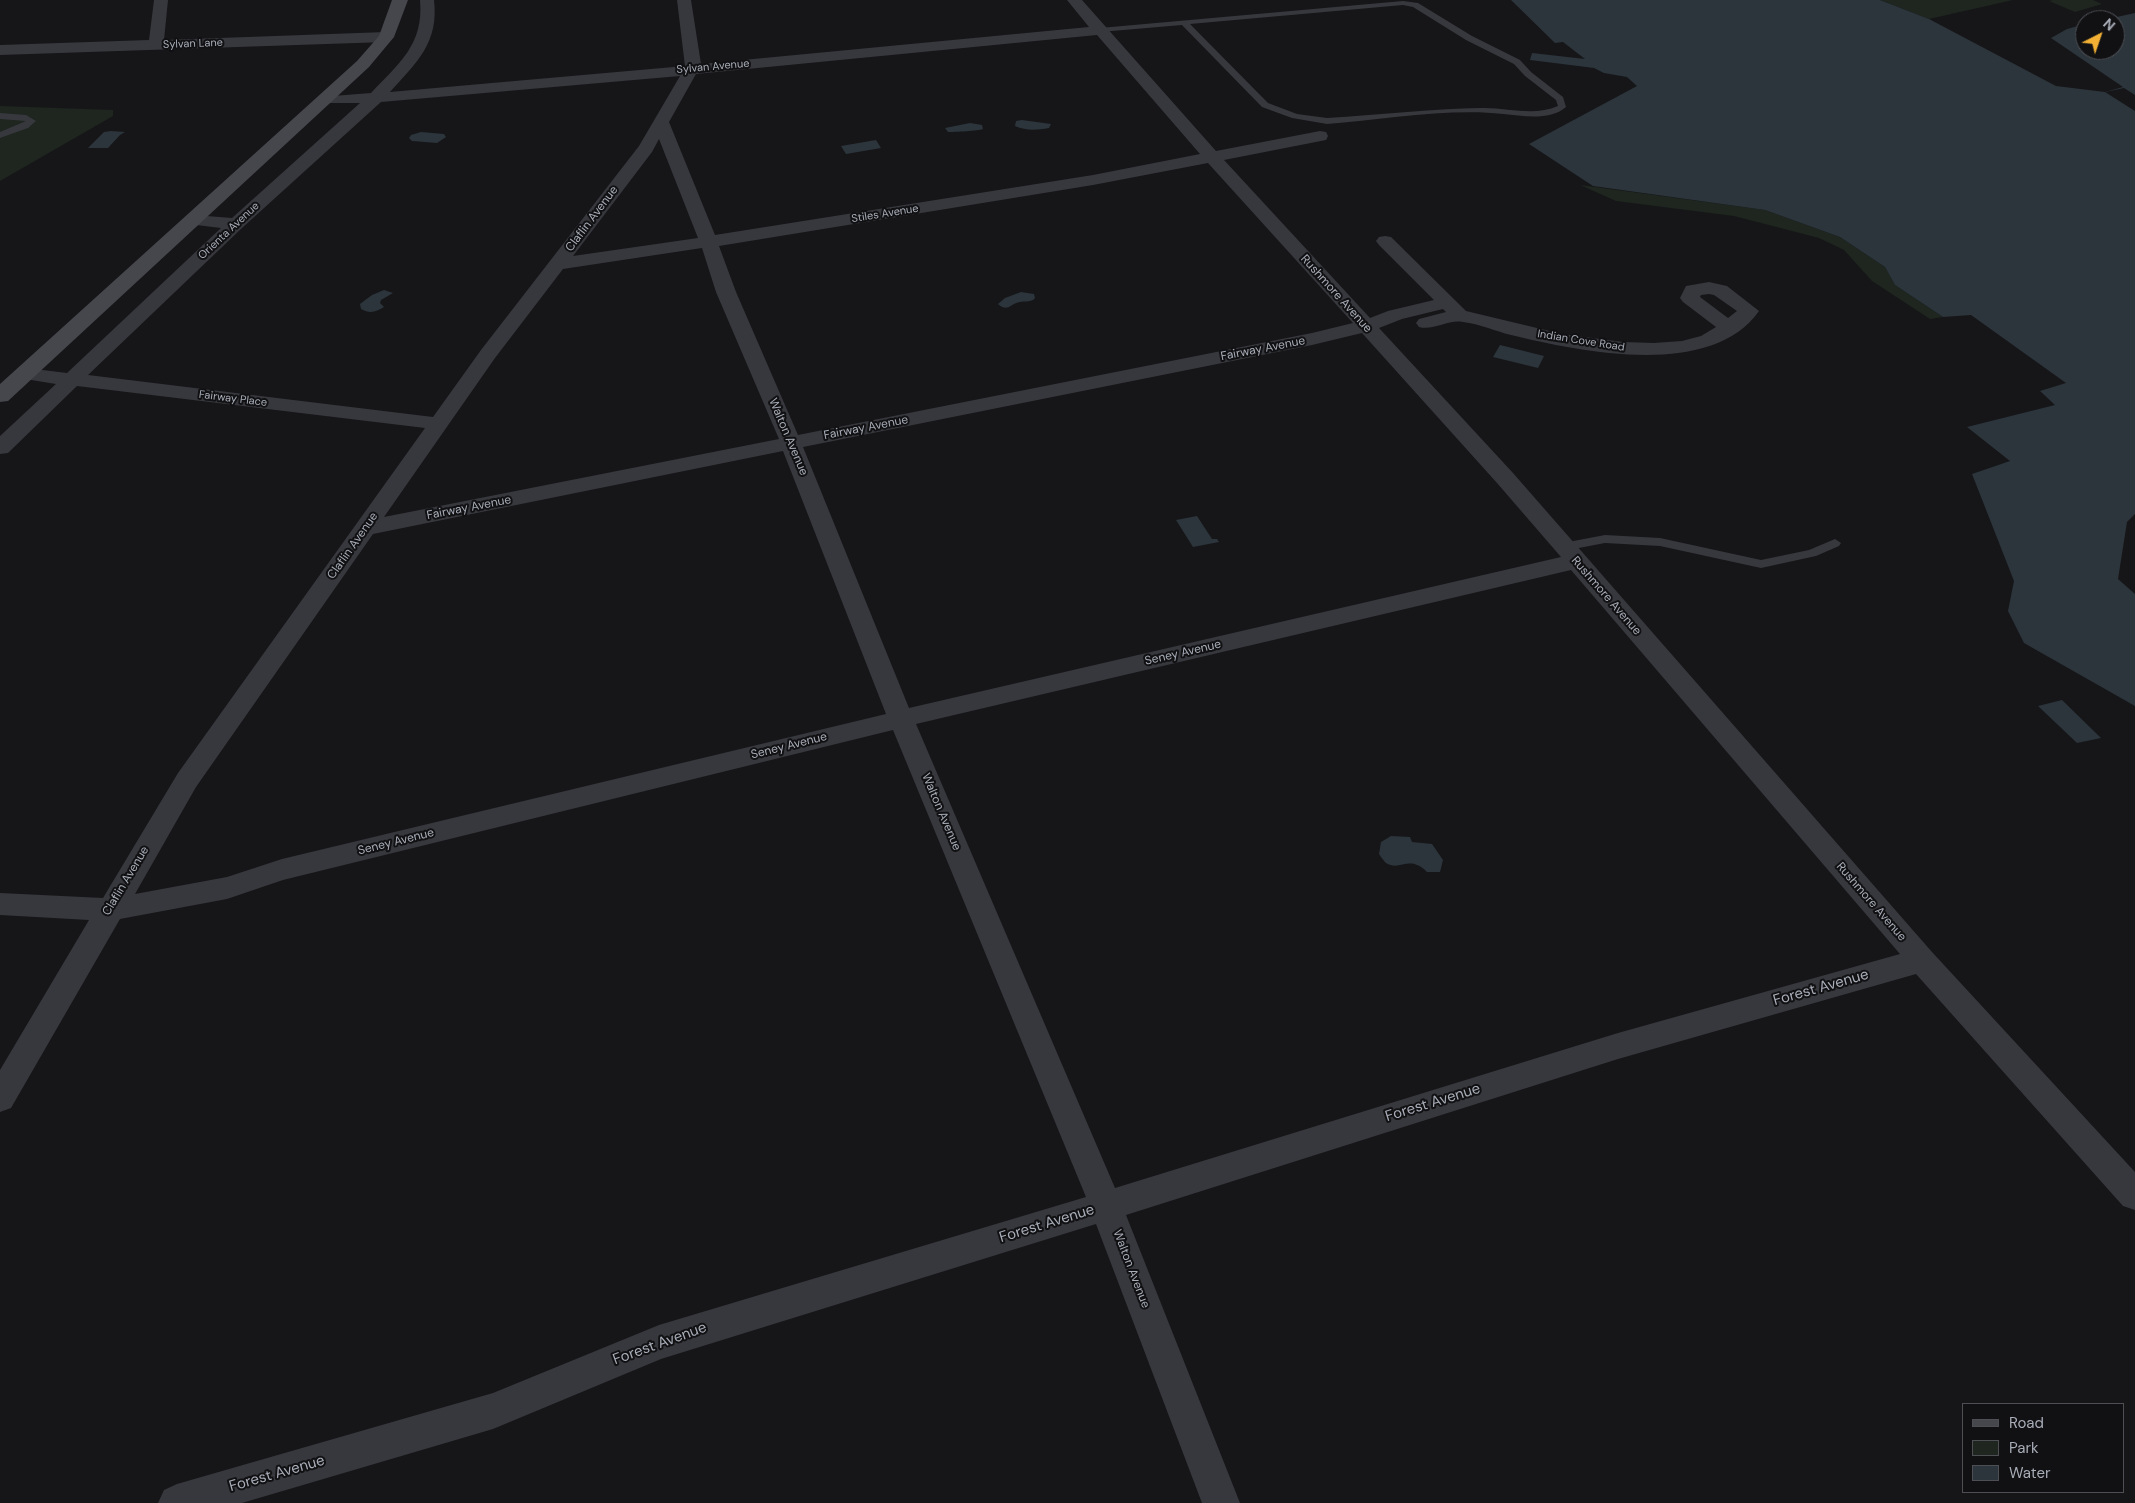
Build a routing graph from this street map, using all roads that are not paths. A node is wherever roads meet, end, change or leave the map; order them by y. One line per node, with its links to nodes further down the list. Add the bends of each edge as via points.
1 (161, 0): 9 (street)
2 (400, 0): 8 (street)
3 (427, 0): 12 (street, Orienta Avenue, via 429,18 423,41)
4 (684, 0): 11 (street, Claflin Avenue, via 694,66)
5 (1074, 0): 7 (street, Rushmore Avenue)
6 (1182, 22): 6 (lane, via 1403,3 1415,5 1517,62 1560,99 1562,107 1554,112 1534,114 1484,110 1309,120 1265,105); 7 (lane)
7 (1100, 30): 11 (street, Sylvan Avenue); 18 (street, Rushmore Avenue)
8 (386, 37): 9 (street, Sylvan Lane); 13 (street)
9 (156, 45): 10 (street, Sylvan Lane)
10 (0, 50)
11 (690, 70): 12 (street, Sylvan Avenue); 15 (street, Claflin Avenue)
12 (376, 98): 13 (street, Sylvan Avenue); 20 (street, Orienta Avenue)
13 (326, 100): 19 (street)
14 (0, 116): 16 (lane, via 32,121)
15 (661, 122): 22 (street, Walton Avenue); 23 (street, Claflin Avenue, via 646,148)
16 (0, 135)
17 (1320, 136): 18 (street, Stiles Avenue)
18 (1212, 157): 22 (street, Stiles Avenue, via 1093,180); 25 (street, Rushmore Avenue)
19 (194, 220): 20 (street); 27 (street)
20 (236, 224): 28 (street, Orienta Avenue)
21 (1385, 241): 24 (street, Indian Cove Road)
22 (709, 242): 23 (street, Stiles Avenue); 31 (street, Walton Avenue, via 726,292)
23 (557, 264): 30 (street, Claflin Avenue, via 488,354)
24 (1455, 309): 25 (street, Indian Cove Road, via 1406,326); 26 (street, Indian Cove Road, via 1511,329 1592,345 1644,350 1686,346 1719,336)
25 (1366, 326): 31 (street, Fairway Avenue); 35 (street, Rushmore Avenue)
26 (1729, 328)
27 (26, 374): 28 (street, Fairway Place); 29 (street)
28 (71, 379): 30 (street, Fairway Place); 32 (street, Orienta Avenue)
29 (0, 396)
30 (440, 424): 33 (street, Claflin Avenue)
31 (791, 443): 33 (street, Fairway Avenue); 36 (street, Walton Avenue)
32 (0, 448)
33 (366, 528): 38 (street, Claflin Avenue, via 187,780)
34 (1835, 543): 35 (lane, via 1812,553 1761,564 1660,542 1605,539)
35 (1570, 554): 36 (street, Seney Avenue); 39 (street, Rushmore Avenue)
36 (902, 719): 38 (street, Seney Avenue, via 282,870 227,888); 42 (street, Walton Avenue)
37 (0, 904): 38 (street, Seney Avenue)
38 (109, 910): 40 (street, Claflin Avenue)
39 (1922, 960): 41 (street, Rushmore Avenue); 42 (street, Forest Avenue, via 1618,1046)
40 (0, 1098)
41 (2135, 1195)
42 (1106, 1206): 43 (street, Forest Avenue, via 659,1342 493,1411); 44 (street, Walton Avenue)
43 (177, 1503)
44 (1221, 1503)

